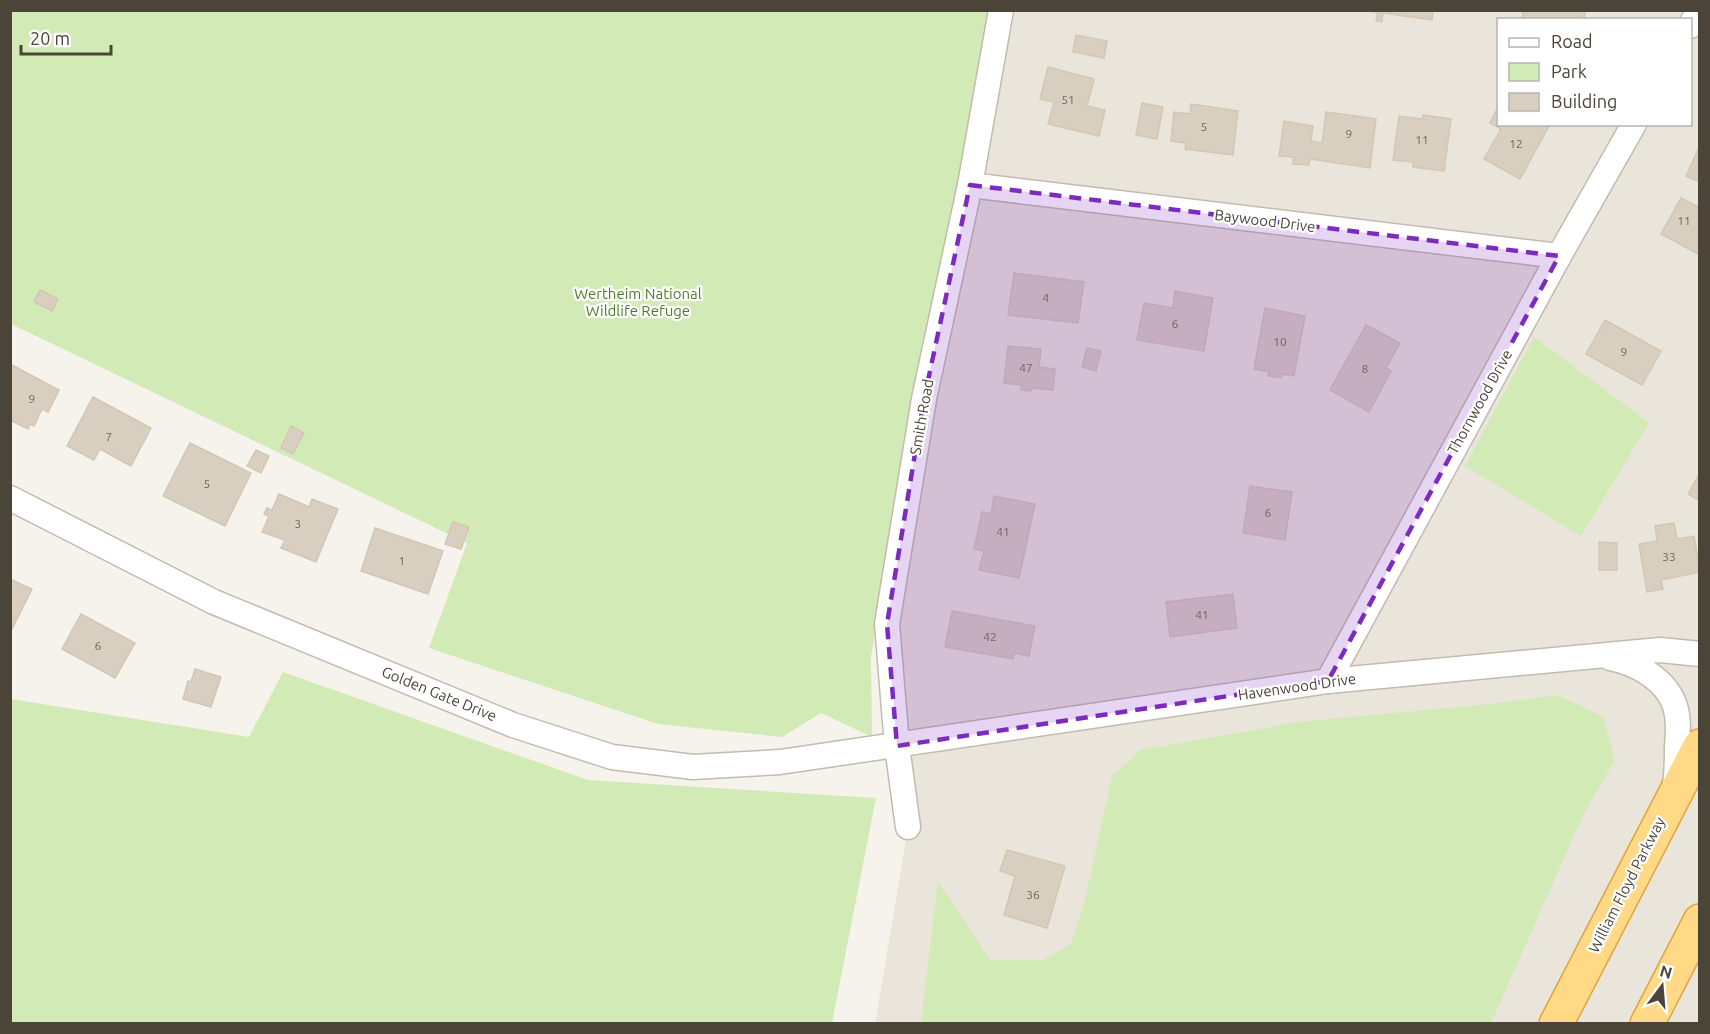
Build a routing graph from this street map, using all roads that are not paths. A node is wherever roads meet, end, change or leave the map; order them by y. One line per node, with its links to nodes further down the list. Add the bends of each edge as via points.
1 (1001, 10): 3 (street, Smith Road)
2 (1633, 126): 4 (street, Thornwood Drive)
3 (970, 186): 4 (street, Baywood Drive); 9 (street, Smith Road, via 924,399 887,624)
4 (1559, 256): 8 (street, Thornwood Drive)
5 (10, 498): 9 (street, Golden Gate Drive, via 214,602 513,725 612,757 693,767 780,762)
6 (1700, 654): 7 (street, Havenwood Drive, via 1660,650)
7 (1599, 656): 8 (street, Havenwood Drive); 11 (street, via 1634,665 1666,688 1678,724)
8 (1328, 681): 9 (street, Havenwood Drive)
9 (897, 746): 12 (street, Smith Road)
10 (1700, 747): 11 (highway, William Floyd Parkway)
11 (1672, 799): 14 (highway, William Floyd Parkway)
12 (908, 826)
13 (1700, 921): 15 (highway)
14 (1556, 1023)
15 (1647, 1023)

